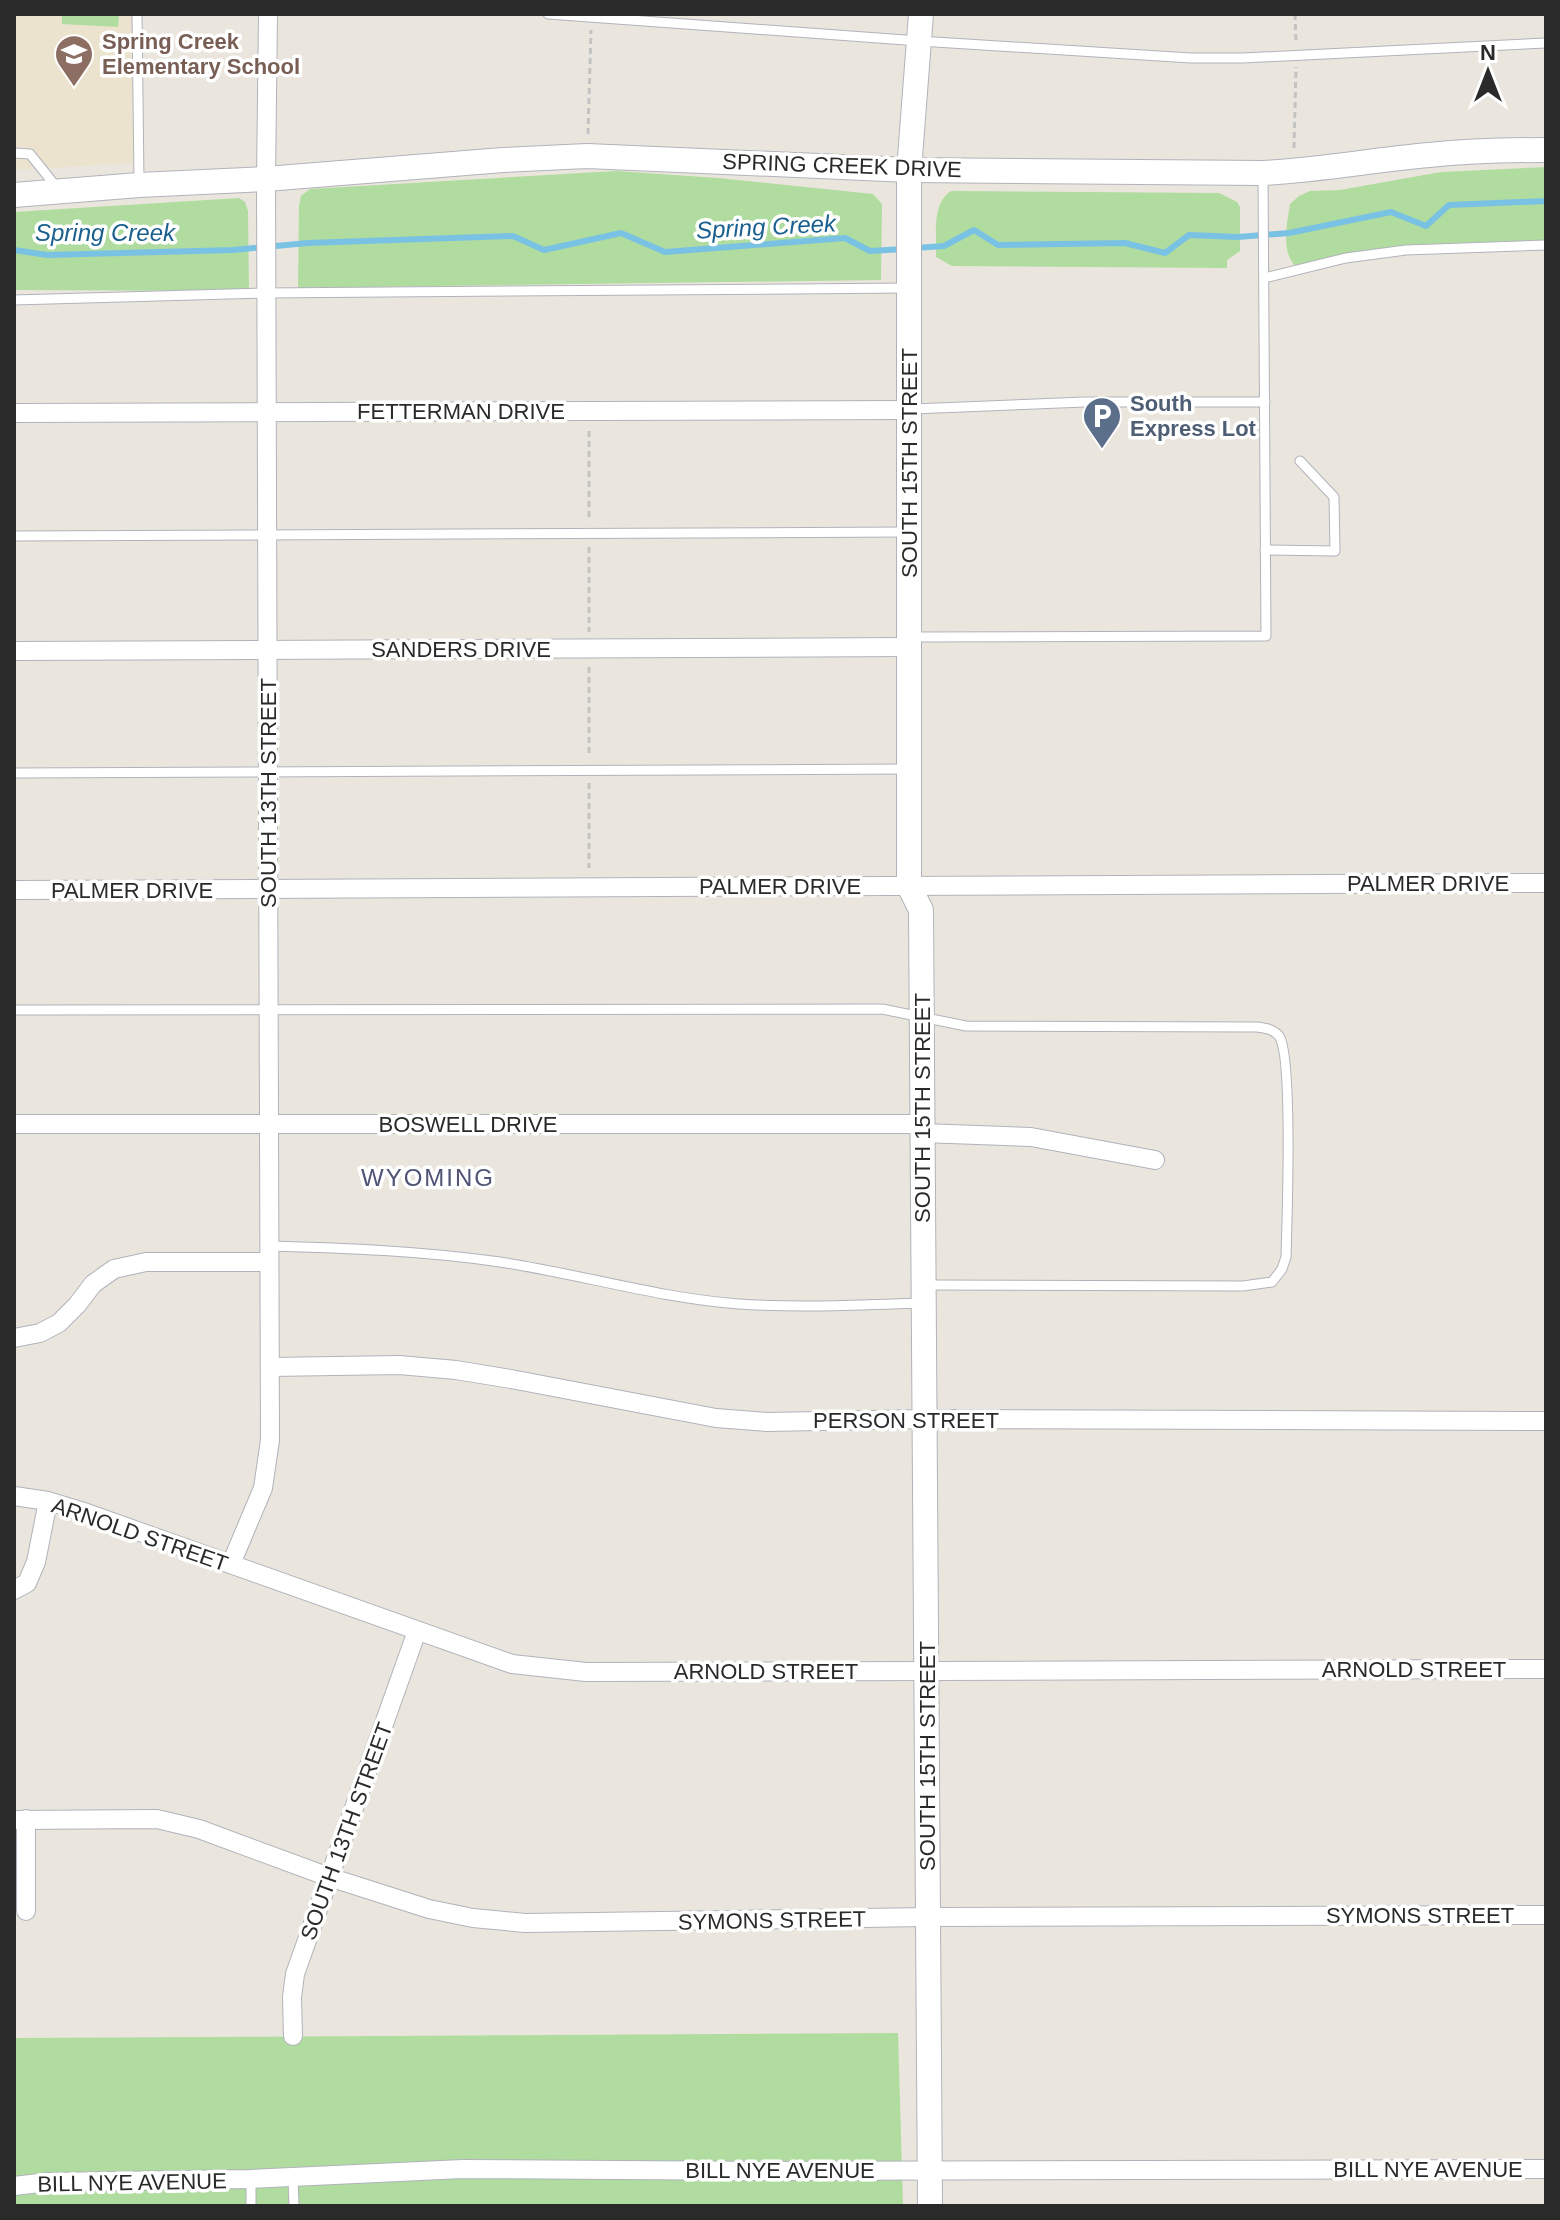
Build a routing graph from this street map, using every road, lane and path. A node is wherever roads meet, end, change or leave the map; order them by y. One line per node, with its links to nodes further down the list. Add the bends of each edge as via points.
1 (137, 14): 17 (lane)
2 (268, 14): 16 (street, SOUTH 13TH STREET)
3 (548, 14): 6 (lane)
4 (921, 14): 7 (main road, SOUTH 15TH STREET)
5 (1295, 14): 9 (path)
6 (592, 17): 7 (lane); 12 (path)
7 (919, 41): 9 (lane, via 1191,58); 13 (main road, SOUTH 15TH STREET)
8 (1546, 43): 9 (lane)
9 (1296, 55): 14 (path)
10 (1546, 150): 14 (main road, SPRING CREEK DRIVE, via 1428,155)
11 (14, 153): 18 (lane, via 30,154)
12 (587, 156): 13 (main road, SPRING CREEK DRIVE); 16 (main road, SPRING CREEK DRIVE)
13 (909, 170): 15 (main road, SPRING CREEK DRIVE); 21 (main road, SOUTH 15TH STREET)
14 (1293, 171): 15 (main road, SPRING CREEK DRIVE)
15 (1263, 173): 22 (lane)
16 (266, 179): 17 (main road, SPRING CREEK DRIVE); 23 (street, SOUTH 13TH STREET)
17 (139, 185): 18 (main road, SPRING CREEK DRIVE)
18 (61, 192): 19 (main road, SPRING CREEK DRIVE)
19 (14, 195)
20 (1546, 245): 22 (lane, via 1406,250)
21 (909, 276): 23 (lane); 26 (main road, SOUTH 15TH STREET)
22 (1264, 278): 25 (lane)
23 (266, 293): 24 (lane); 27 (street, SOUTH 13TH STREET)
24 (14, 300)
25 (1265, 402): 26 (lane, via 1085,402); 33 (lane)
26 (909, 410): 27 (street, FETTERMAN DRIVE); 30 (main road, SOUTH 15TH STREET)
27 (267, 412): 28 (street, FETTERMAN DRIVE); 32 (street, SOUTH 13TH STREET)
28 (14, 413)
29 (1300, 461): 33 (lane, via 1334,497 1335,551)
30 (909, 532): 32 (lane); 34 (main road, SOUTH 15TH STREET)
31 (14, 536): 32 (lane)
32 (267, 536): 35 (street, SOUTH 13TH STREET)
33 (1265, 550): 34 (lane, via 1266,636)
34 (909, 642): 35 (street, SANDERS DRIVE); 37 (main road, SOUTH 15TH STREET)
35 (267, 650): 36 (street, SANDERS DRIVE); 38 (street, SOUTH 13TH STREET)
36 (14, 651)
37 (909, 769): 38 (lane); 41 (main road, SOUTH 15TH STREET)
38 (268, 772): 39 (lane); 42 (street, SOUTH 13TH STREET)
39 (14, 773)
40 (1546, 883): 41 (street, PALMER DRIVE)
41 (909, 886): 42 (street, PALMER DRIVE); 46 (main road, SOUTH 15TH STREET, via 921,910)
42 (268, 889): 43 (street, PALMER DRIVE); 44 (street, SOUTH 13TH STREET)
43 (14, 890)
44 (269, 1008): 45 (lane); 46 (lane, via 882,1009); 48 (street, SOUTH 13TH STREET)
45 (14, 1010)
46 (922, 1017): 49 (main road, SOUTH 15TH STREET); 52 (lane, via 966,1026 1268,1028 1283,1045 1287,1079 1286,1257 1272,1282)
47 (14, 1124): 48 (street, BOSWELL DRIVE)
48 (269, 1124): 49 (street, BOSWELL DRIVE); 51 (street, SOUTH 13TH STREET)
49 (922, 1129): 50 (street, BOSWELL DRIVE, via 1031,1137); 52 (main road, SOUTH 15TH STREET)
50 (1155, 1160)
51 (269, 1254): 52 (lane, via 410,1253 501,1262 740,1304 788,1306); 53 (street, via 114,1269 93,1284 59,1323); 54 (street, SOUTH 13TH STREET)
52 (923, 1294): 55 (main road, SOUTH 15TH STREET)
53 (14, 1338)
54 (270, 1367): 55 (street, PERSON STREET, via 399,1365 456,1370 716,1418); 59 (street, SOUTH 13TH STREET, via 270,1440 263,1488)
55 (924, 1419): 56 (street, PERSON STREET); 63 (main road, SOUTH 15TH STREET)
56 (1546, 1421)
57 (14, 1496): 58 (street, ARNOLD STREET)
58 (48, 1501): 59 (street, ARNOLD STREET); 60 (street, via 36,1562 27,1583)
59 (231, 1564): 61 (street, ARNOLD STREET)
60 (14, 1590)
61 (417, 1631): 63 (street, ARNOLD STREET, via 512,1664 586,1672); 65 (street, SOUTH 13TH STREET)
62 (1546, 1669): 63 (street, ARNOLD STREET)
63 (926, 1671): 68 (main road, SOUTH 15TH STREET)
64 (20, 1820): 65 (street, SYMONS STREET, via 157,1819); 66 (street)
65 (329, 1877): 68 (street, SYMONS STREET, via 429,1909 525,1923); 69 (street, SOUTH 13TH STREET, via 295,1974)
66 (26, 1911)
67 (1546, 1915): 68 (street, SYMONS STREET)
68 (927, 1917): 71 (main road, SOUTH 15TH STREET)
69 (293, 2036)
70 (1546, 2169): 71 (street, BILL NYE AVENUE)
71 (929, 2170): 72 (street, BILL NYE AVENUE, via 463,2169); 77 (main road, SOUTH 15TH STREET)
72 (293, 2177): 73 (street, BILL NYE AVENUE); 76 (lane)
73 (251, 2179): 74 (street, BILL NYE AVENUE); 75 (lane)
74 (14, 2186)
75 (251, 2206)
76 (294, 2206)
77 (930, 2206)

